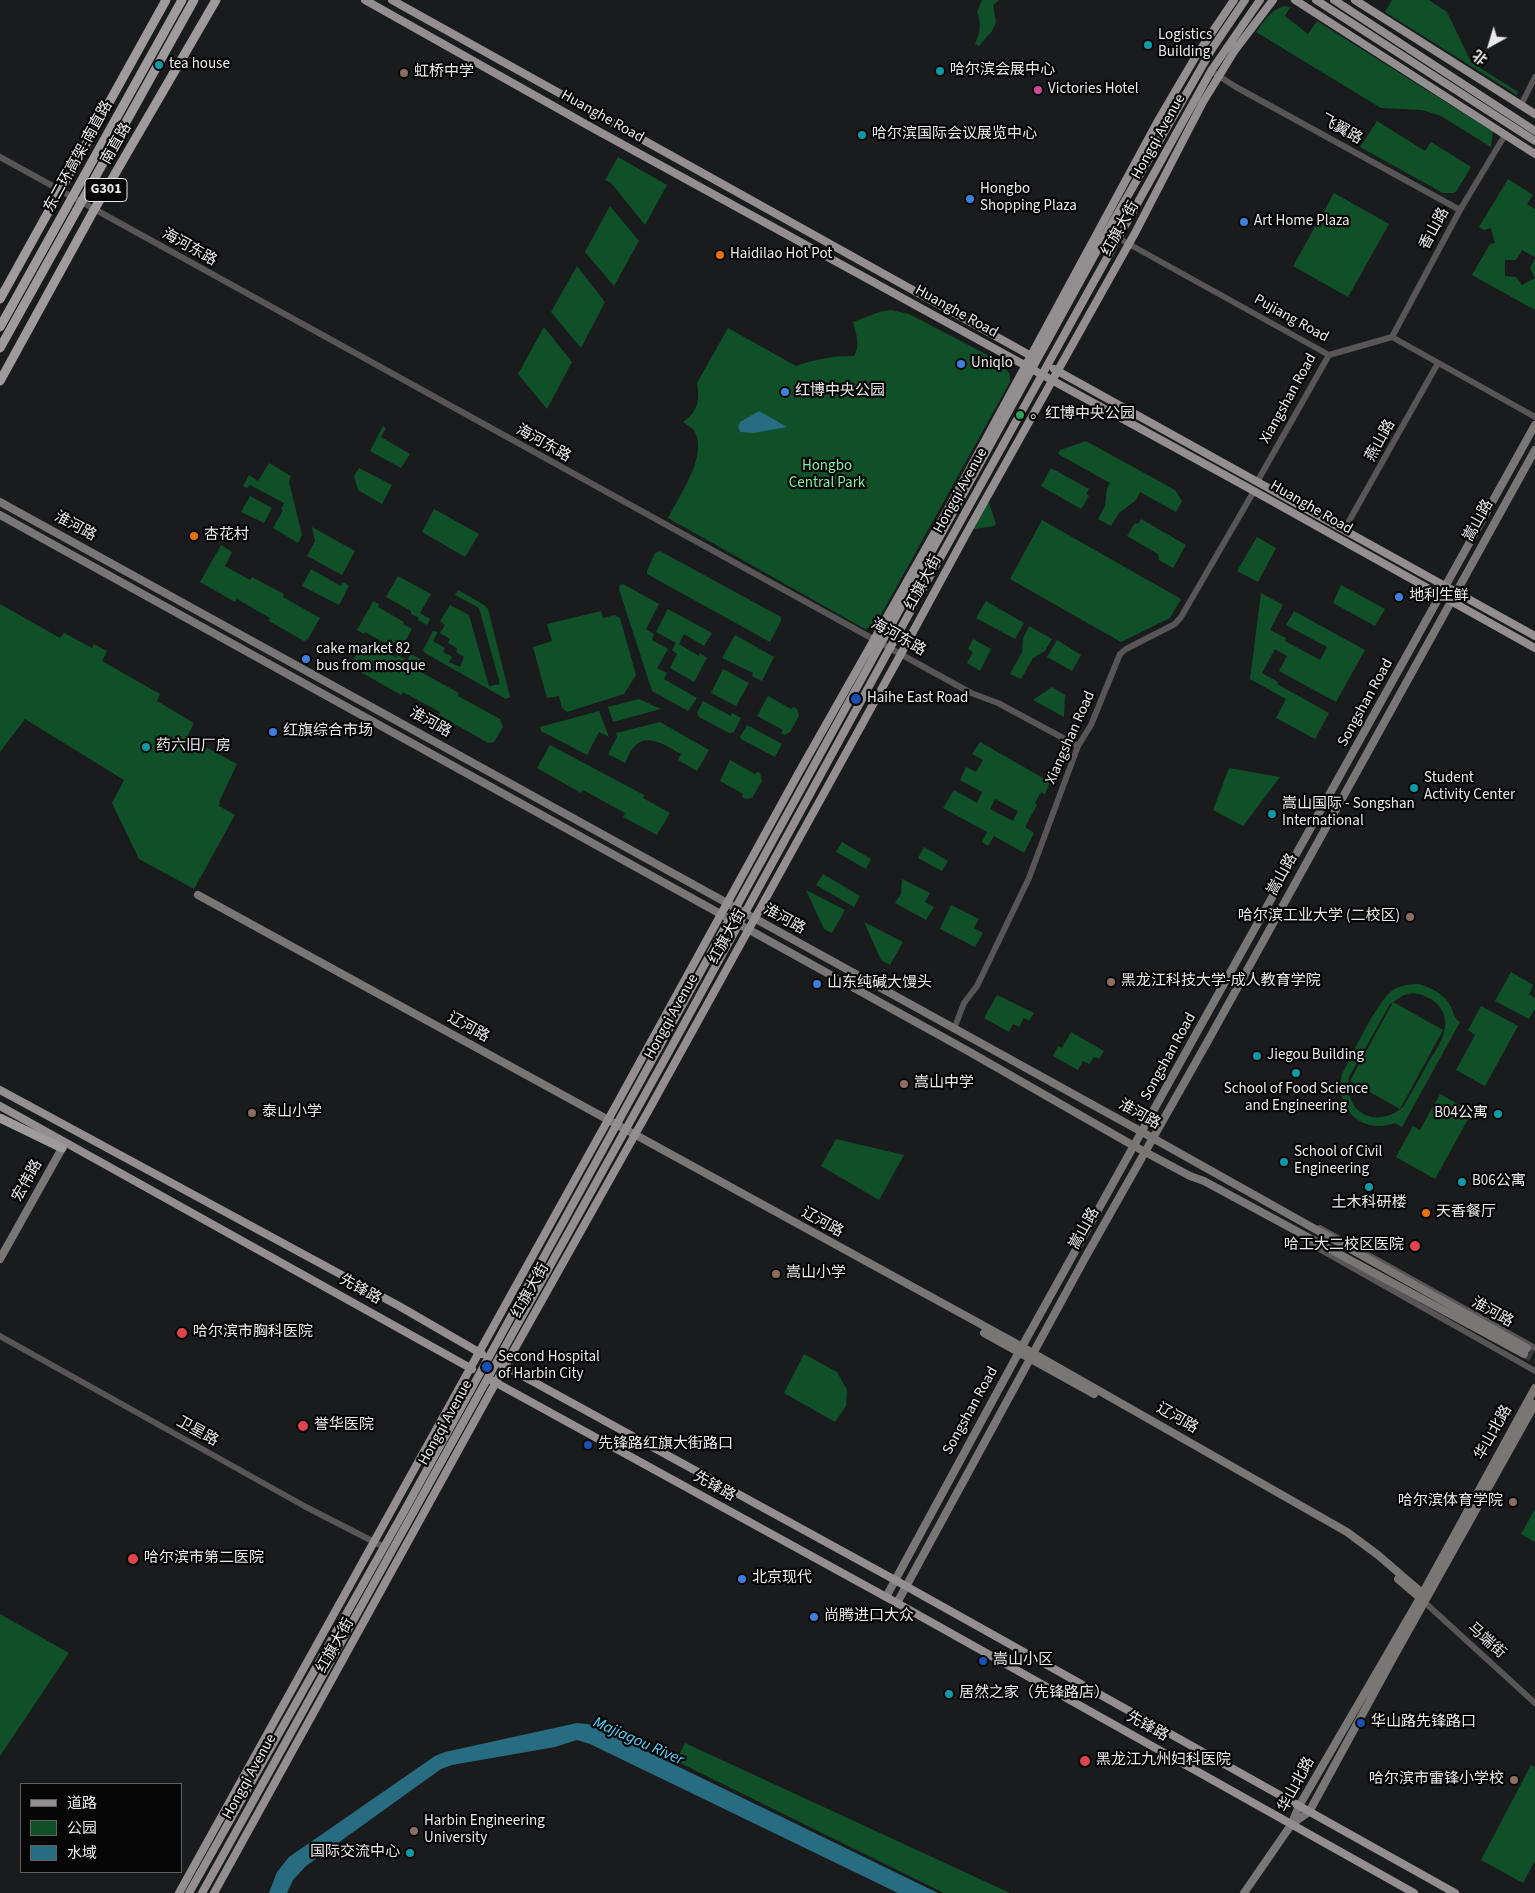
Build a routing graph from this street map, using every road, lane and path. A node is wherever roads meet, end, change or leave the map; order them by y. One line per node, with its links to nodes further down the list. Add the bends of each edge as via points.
1 (166, 0): 27 (highway, 南直路 / G301)
2 (182, 0): 33 (highway, 东二环高架-南直路, bridge)
3 (194, 0): 35 (highway, 东二环高架-南直路, bridge)
4 (216, 0): 28 (highway, 南直路 / G301)
5 (365, 0): 40 (main road, Huanghe Road)
6 (392, 0): 37 (main road, Huanghe Road)
7 (1234, 0): 37 (main road, 红旗大街, via 1168,103)
8 (1245, 0): 37 (main road, Hongqi Avenue, via 1212,49)
9 (1260, 0): 17 (main road, Hongqi Avenue)
10 (1273, 0): 16 (main road, 红旗大街)
11 (1282, 0): 16 (main road)
12 (1316, 0): 24 (main road)
13 (1334, 0): 22 (main road)
14 (1355, 0): 20 (main road)
15 (1295, 1): 23 (main road)
16 (1267, 8): 18 (main road, 红旗大街)
17 (1211, 71): 18 (street, 飞翼路); 30 (main road, Hongqi Avenue)
18 (1219, 76): 29 (street, 飞翼路); 31 (main road, 红旗大街)
19 (1535, 77): 20 (street)
20 (1521, 105): 21 (main road)
21 (1535, 114)
22 (1535, 130)
23 (1505, 135): 25 (main road); 29 (street, 香山路)
24 (1535, 141)
25 (1535, 154)
26 (0, 157): 27 (street, 海河东路)
27 (60, 191): 28 (street, 海河东路); 32 (highway, 南直路 / G301)
28 (94, 210): 43 (highway, 南直路 / G301); 58 (street, 海河东路)
29 (1460, 210): 34 (street, 香山路)
30 (1118, 238): 31 (street, Pujiang Road); 39 (main road, Hongqi Avenue)
31 (1129, 244): 36 (street, Pujiang Road); 41 (main road, 红旗大街)
32 (0, 299)
33 (0, 327)
34 (1392, 337): 36 (street, Pujiang Road); 38 (street)
35 (0, 348)
36 (1329, 355): 48 (street, Xiangshan Road)
37 (1033, 357): 39 (main road, Huanghe Road); 40 (main road, 红旗大街)
38 (1438, 363): 45 (street); 52 (street, 燕山路)
39 (1048, 365): 41 (main road, Huanghe Road); 42 (main road, Hongqi Avenue)
40 (1027, 368): 42 (main road, Huanghe Road); 58 (main road, 红旗大街)
41 (1058, 371): 44 (main road, 红旗大街); 48 (main road, Huanghe Road)
42 (1042, 376): 44 (main road, Huanghe Road); 59 (main road, Hongqi Avenue)
43 (0, 381)
44 (1052, 381): 49 (main road, Huanghe Road); 61 (main road, 红旗大街)
45 (1535, 417)
46 (1535, 425): 53 (main road, Songshan Road)
47 (1535, 450): 54 (main road, 嵩山路)
48 (1257, 482): 52 (main road, Huanghe Road)
49 (1254, 491): 55 (main road, Huanghe Road); 62 (street, Xiangshan Road, via 1181,617 1175,624 1120,654 1091,726)
50 (0, 502): 64 (main road, 淮河路)
51 (0, 515): 67 (main road, 淮河路)
52 (1344, 530): 53 (main road, Huanghe Road)
53 (1446, 587): 54 (main road, Huanghe Road); 55 (main road, Songshan Road)
54 (1456, 592): 56 (main road, 嵩山路); 57 (main road, Huanghe Road)
55 (1440, 596): 56 (main road, Huanghe Road); 78 (main road, Songshan Road)
56 (1450, 601): 60 (main road, Huanghe Road); 80 (main road, 嵩山路)
57 (1535, 635)
58 (877, 641): 59 (street, 海河东路); 64 (main road, 红旗大街); 65 (main road, Hongqi Avenue)
59 (890, 648): 61 (street, 海河东路); 66 (main road, Hongqi Avenue)
60 (1535, 648)
61 (901, 654): 62 (street, 海河东路); 68 (main road, 红旗大街)
62 (1078, 746): 72 (street, Xiangshan Road, via 1029,878 977,986 964,1003)
63 (197, 897): 76 (main road, 辽河路)
64 (727, 903): 65 (main road, 淮河路); 67 (main road, 红旗大街)
65 (736, 908): 66 (main road, 淮河路); 69 (main road, Hongqi Avenue)
66 (744, 913): 68 (main road, 淮河路); 70 (main road, Hongqi Avenue)
67 (720, 914): 69 (main road, 淮河路); 76 (main road, 红旗大街)
68 (754, 918): 71 (main road, 红旗大街); 72 (main road, 淮河路)
69 (730, 920): 70 (main road, 淮河路); 76 (main road, Hongqi Avenue)
70 (738, 924): 71 (main road, 淮河路); 77 (main road, Hongqi Avenue)
71 (748, 929): 79 (main road, 红旗大街); 82 (main road, 淮河路, via 1038,1089)
72 (954, 1030): 78 (main road, 淮河路)
73 (0, 1090): 89 (main road, 先锋路)
74 (0, 1106): 81 (main road, 先锋路)
75 (0, 1118): 81 (highway)
76 (611, 1124): 77 (main road, 辽河路); 89 (main road, 红旗大街); 91 (main road, Hongqi Avenue)
77 (624, 1131): 79 (main road, 辽河路); 92 (main road, Hongqi Avenue)
78 (1142, 1132): 80 (main road, 淮河路); 82 (main road, Songshan Road)
79 (633, 1137): 87 (main road, 辽河路); 93 (main road, 红旗大街)
80 (1152, 1138): 83 (main road, 嵩山路); 88 (main road, 淮河路)
81 (64, 1145): 85 (main road, 宏伟路); 94 (main road, 先锋路)
82 (1134, 1146): 83 (main road, 淮河路); 87 (main road, Songshan Road)
83 (1145, 1152): 84 (main road, 淮河路); 90 (main road, 嵩山路)
84 (1276, 1220): 88 (main road, 淮河路); 95 (street, via 1321,1250)
85 (0, 1259)
86 (0, 1336): 101 (street, 卫星路, via 306,1507)
87 (1020, 1350): 90 (main road, 辽河路); 103 (main road, Songshan Road)
88 (1529, 1350)
89 (479, 1352): 91 (main road, 先锋路); 94 (main road, 红旗大街)
90 (1031, 1356): 104 (main road, 嵩山路); 106 (main road, 辽河路, via 1344,1536)
91 (488, 1357): 92 (main road, 先锋路); 96 (main road, Hongqi Avenue)
92 (496, 1361): 93 (main road, 先锋路); 97 (main road, Hongqi Avenue)
93 (504, 1366): 98 (main road, 红旗大街); 103 (main road, 先锋路)
94 (470, 1368): 96 (main road, 先锋路); 101 (main road, 红旗大街)
95 (1535, 1371)
96 (479, 1373): 97 (main road, 先锋路); 102 (main road, Hongqi Avenue)
97 (487, 1378): 98 (main road, 先锋路); 114 (main road, Hongqi Avenue)
98 (496, 1382): 105 (main road, 先锋路); 115 (main road, 红旗大街)
99 (1535, 1388): 106 (main road, 华山北路)
100 (1535, 1404): 106 (main road, 华山北路)
101 (375, 1541): 102 (street, 卫星路); 112 (main road, 红旗大街)
102 (384, 1547): 113 (main road, Hongqi Avenue)
103 (895, 1580): 104 (main road, 先锋路); 105 (main road, Songshan Road)
104 (906, 1588): 107 (main road, 嵩山路); 109 (main road, 先锋路)
105 (886, 1597): 107 (main road, 先锋路)
106 (1422, 1598): 108 (street, 马端街); 109 (main road, 华山北路); 110 (main road, 华山北路)
107 (897, 1603): 111 (main road, 先锋路)
108 (1535, 1703)
109 (1300, 1806): 110 (main road, 先锋路); 111 (main road, 华山北路)
110 (1309, 1812): 111 (main road, 华山北路); 118 (main road, 先锋路)
111 (1291, 1825): 116 (main road); 117 (main road, 先锋路)
112 (179, 1893)
113 (189, 1893)
114 (202, 1893)
115 (214, 1893)
116 (1244, 1893)
117 (1414, 1893)
118 (1455, 1893)

